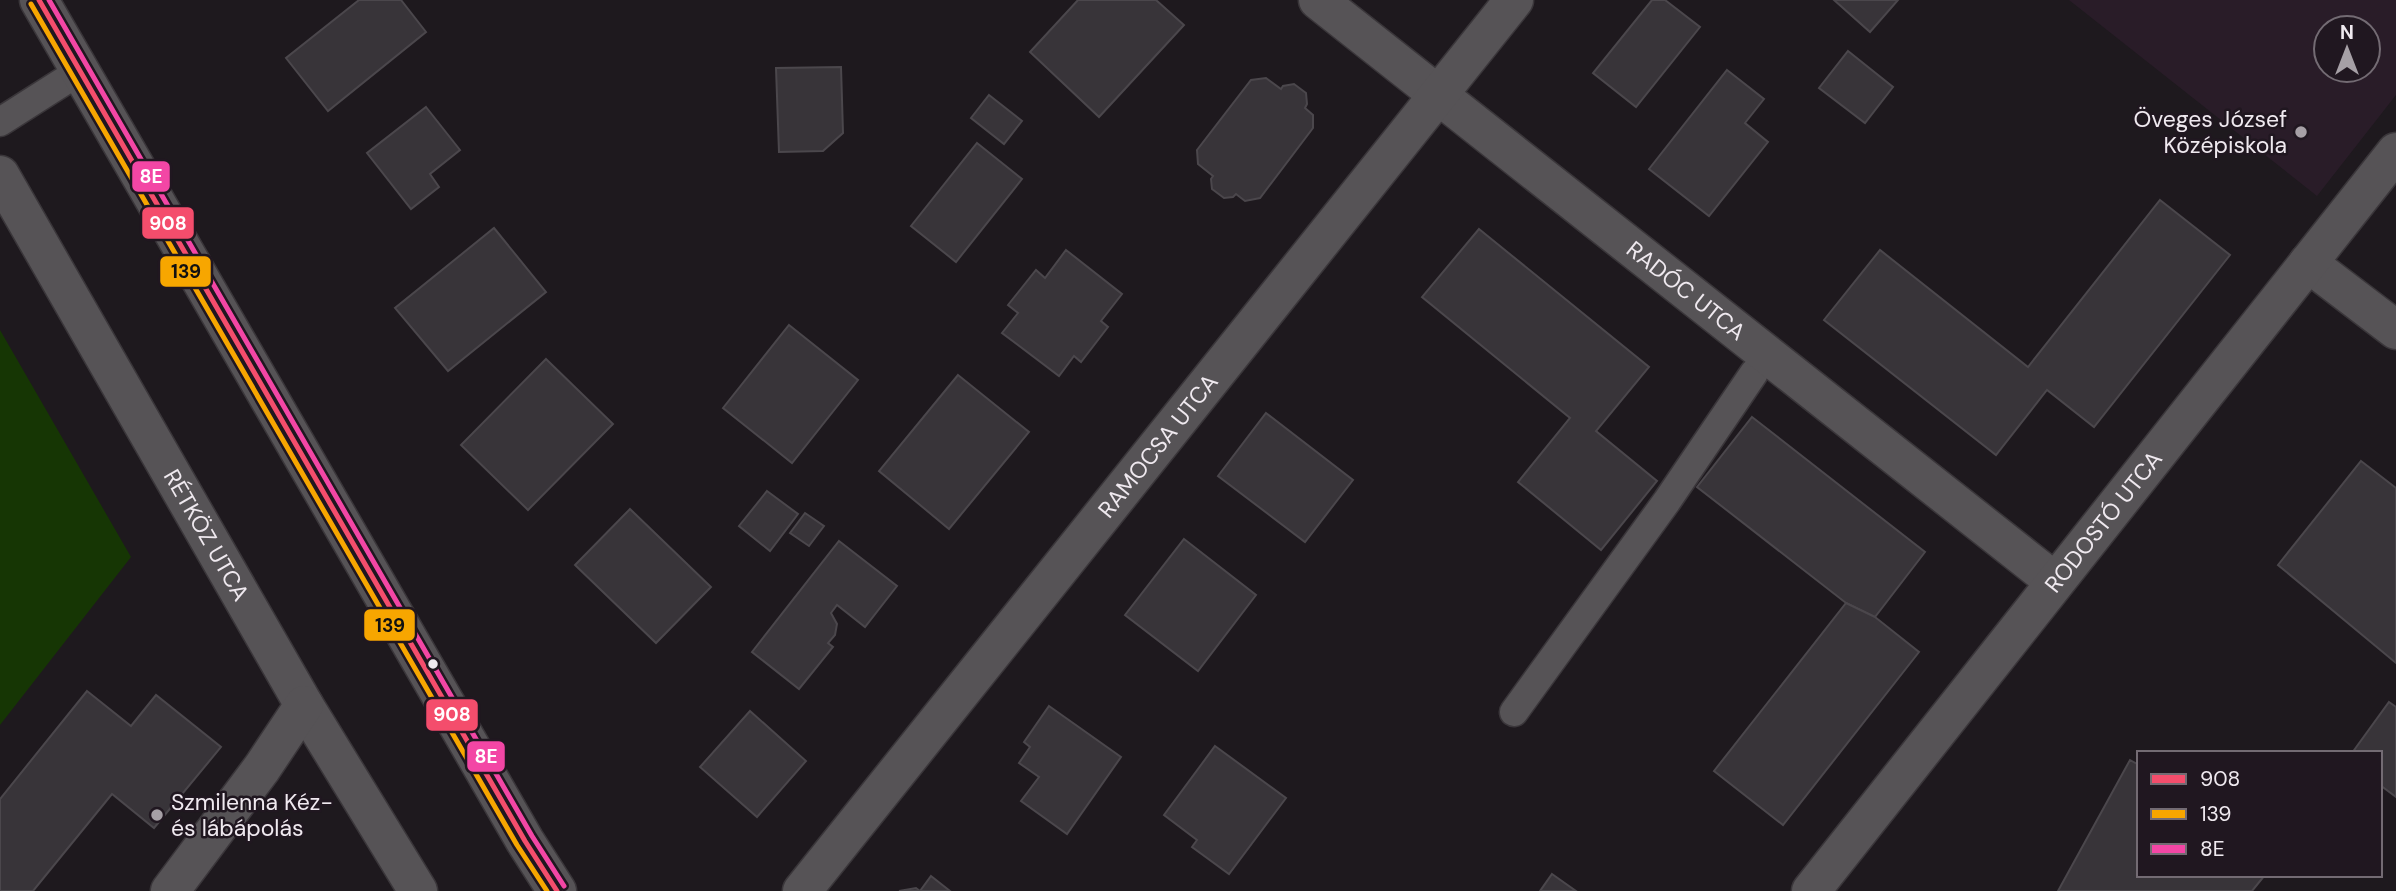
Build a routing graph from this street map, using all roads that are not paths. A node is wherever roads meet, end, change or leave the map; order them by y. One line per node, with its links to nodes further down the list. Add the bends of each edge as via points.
1 (39, 0): 4 (street)
2 (1318, 0): 5 (street, RADÓC UTCA)
3 (1514, 0): 5 (street, RAMOCSA UTCA)
4 (79, 71): 6 (lane); 17 (street)
5 (1438, 95): 12 (street, RADÓC UTCA); 18 (street, RAMOCSA UTCA)
6 (0, 122)
7 (2396, 152): 9 (street, RODOSTÓ UTCA)
8 (3, 188): 13 (street, RÉTKÖZ UTCA)
9 (2308, 262): 10 (street); 12 (street, RODOSTÓ UTCA)
10 (2396, 330)
11 (1754, 373): 14 (lane)
12 (2054, 581): 19 (street, RODOSTÓ UTCA)
13 (304, 705): 15 (street); 16 (street, RÉTKÖZ UTCA)
14 (1514, 712)
15 (170, 891)
16 (418, 891)
17 (557, 891)
18 (802, 891)
19 (1811, 891)

